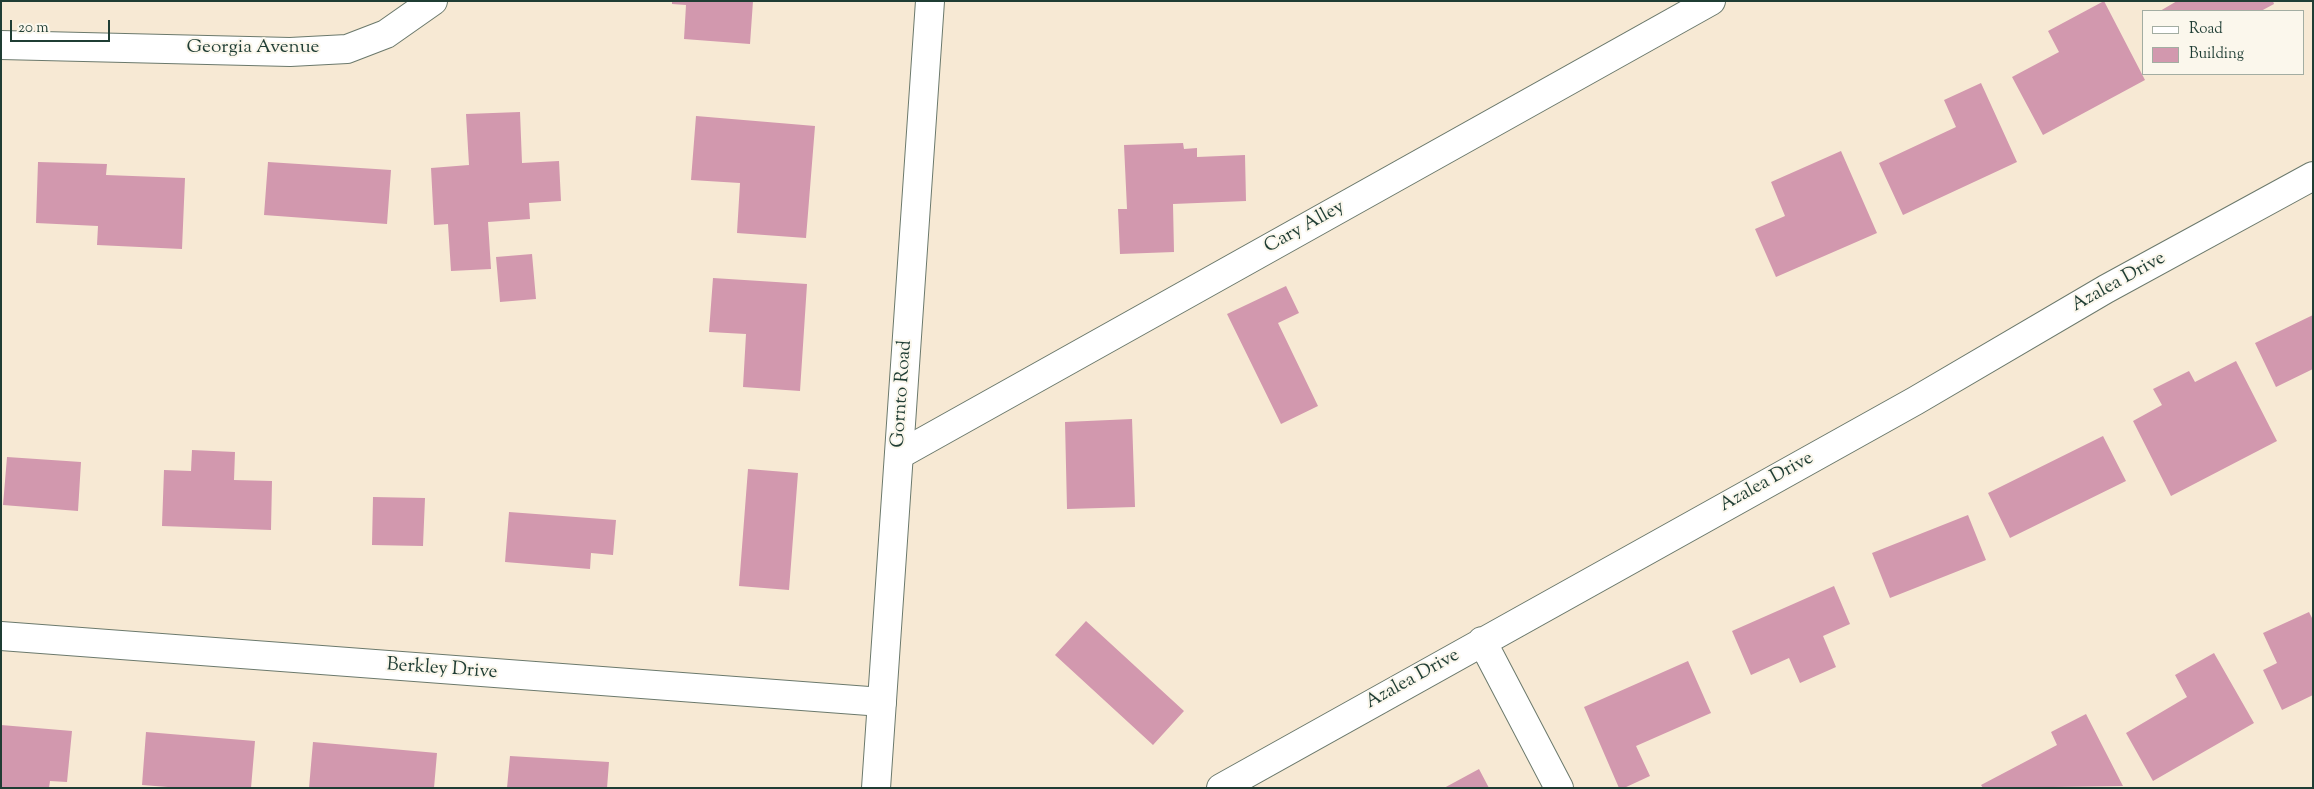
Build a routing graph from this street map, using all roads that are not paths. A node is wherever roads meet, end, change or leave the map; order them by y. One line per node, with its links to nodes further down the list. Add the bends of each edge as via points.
1 (433, 1): 4 (street, Georgia Avenue, via 386,34 347,48 290,52)
2 (930, 1): 6 (street, Gornto Road)
3 (1711, 1): 6 (street, Cary Alley)
4 (1, 45)
5 (2313, 176): 8 (street, Azalea Drive)
6 (899, 455): 9 (street, Gornto Road)
7 (1, 636): 9 (street, Berkley Drive)
8 (1482, 641): 11 (street, Azalea Drive); 12 (street)
9 (882, 702): 10 (street, Gornto Road)
10 (876, 788)
11 (1220, 788)
12 (1559, 788)

